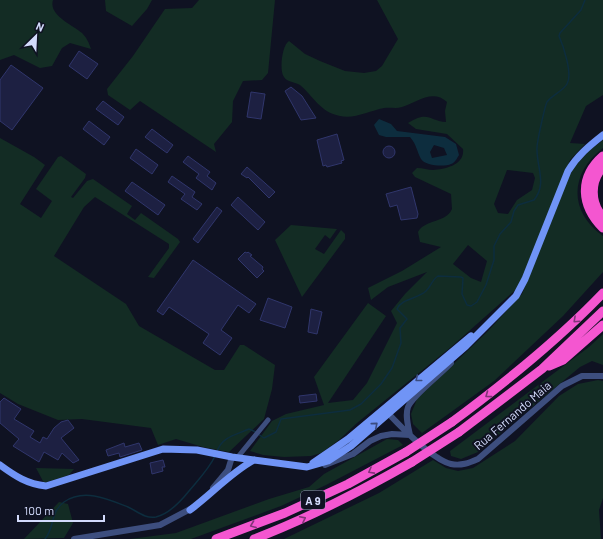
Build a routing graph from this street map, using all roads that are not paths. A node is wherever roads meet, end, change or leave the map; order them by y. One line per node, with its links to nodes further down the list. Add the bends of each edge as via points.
1 (603, 135): 8 (main road, via 574,160 521,289)
2 (603, 156): 5 (highway, via 591,170 585,194 586,205)
3 (603, 167): 4 (highway, via 592,188 594,203)
4 (603, 217)
5 (603, 228)
6 (603, 293): 24 (highway, A 9, one-way to 24, bridge, via 519,372 452,422 406,452 348,484 285,513)
7 (603, 311): 11 (highway, A 9)
8 (491, 319): 10 (main road); 13 (main road, one-way to 13)
9 (603, 325): 11 (highway, via 563,360)
10 (466, 346): 14 (main road); 16 (street, via 443,372 413,399 408,407)
11 (542, 368): 25 (highway, A 9, one-way to 11, bridge, via 290,526 412,462 459,432)
12 (603, 376): 16 (street, Rua Fernando Maia, via 582,376 562,386 478,459 464,464 452,464 441,460)
13 (383, 408): 14 (street, Rua Fernando Maia); 20 (main road, via 348,439)
14 (389, 414): 16 (street, Rua Fernando Maia); 20 (main road, one-way to 14, via 337,456)
15 (268, 420): 17 (street)
16 (410, 435): 20 (street, via 381,436 353,454 325,466)
17 (236, 458): 18 (main road); 19 (main road, via 184,449 163,449 46,486 32,485); 21 (main road); 22 (street, via 218,483)
18 (254, 460): 20 (main road); 21 (main road)
19 (0, 465)
20 (308, 467)
21 (237, 471): 22 (main road)
22 (190, 510): 23 (street, via 160,525)
23 (74, 539)
24 (216, 539)
25 (254, 539)

